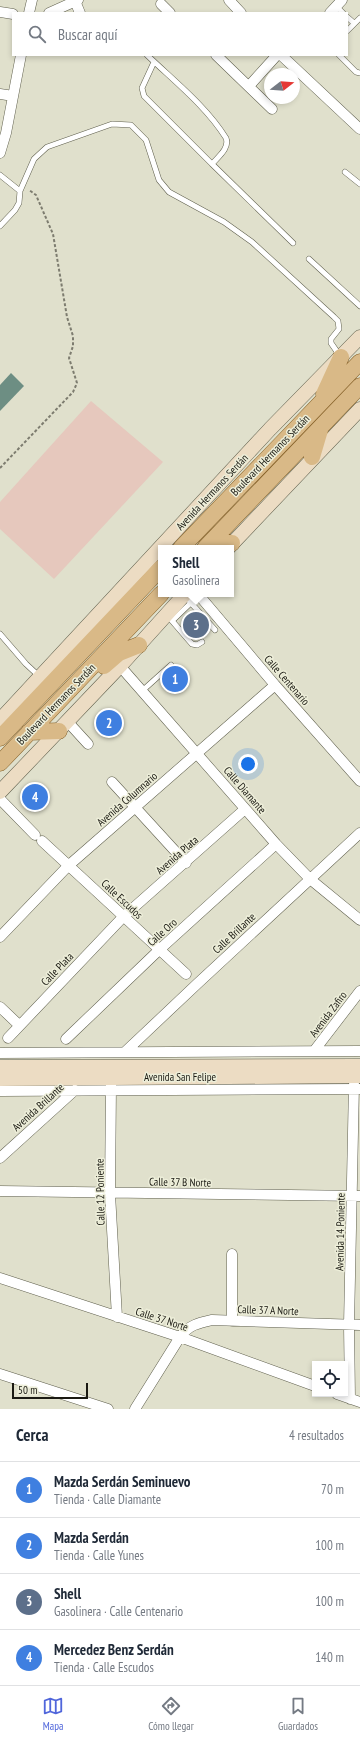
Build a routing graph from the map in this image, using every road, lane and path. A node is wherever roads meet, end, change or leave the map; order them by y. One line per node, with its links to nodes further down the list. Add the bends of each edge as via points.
1 (32, 0): 6 (street)
2 (76, 1): 7 (street); 8 (street)
3 (232, 1): 10 (street)
4 (161, 4): 9 (street)
5 (0, 12): 11 (street)
6 (30, 12)
7 (51, 12)
8 (80, 12)
9 (169, 12)
10 (240, 12)
11 (12, 14)
12 (348, 18): 14 (lane)
13 (360, 18): 14 (lane)
14 (354, 23): 15 (lane)
15 (348, 30)
16 (21, 56): 25 (street)
17 (148, 56): 21 (lane)
18 (217, 56): 23 (street)
19 (283, 56): 23 (street); 27 (street)
20 (340, 56): 22 (lane)
21 (154, 62): 29 (lane, via 142,88 144,96); 29 (lane, via 206,113 226,138 227,147)
22 (360, 73)
23 (249, 86): 26 (street)
24 (0, 94): 25 (street)
25 (13, 96): 28 (street)
26 (272, 110)
27 (360, 129)
28 (0, 153)
29 (212, 164): 35 (lane)
30 (345, 172): 32 (lane)
31 (0, 175): 33 (lane)
32 (360, 184)
33 (20, 191): 34 (lane, via 15,210); 39 (lane, via 34,159 47,147 112,124 131,124 146,140 159,180 169,192 224,222 252,242 338,321 339,329 330,343); 46 (path, via 28,190 36,195 53,234 67,317 73,336 69,358 77,383 73,392)
34 (0, 226)
35 (292, 243)
36 (309, 259): 37 (lane)
37 (360, 306)
38 (360, 337): 39 (main road, Avenida Hermanos Serdán)
39 (341, 357): 42 (main road); 47 (main road, Avenida Hermanos Serdán)
40 (360, 362): 42 (main road, Boulevard Hermanos Serdán)
41 (360, 386): 44 (main road, Boulevard Hermanos Serdán)
42 (319, 405): 48 (main road, Boulevard Hermanos Serdán)
43 (360, 409): 45 (main road)
44 (320, 427): 45 (main road); 49 (main road, Boulevard Hermanos Serdán)
45 (312, 457): 50 (main road)
46 (0, 468)
47 (162, 545)
48 (184, 545)
49 (208, 545)
50 (227, 545)
51 (158, 550): 65 (main road, Avenida Hermanos Serdán)
52 (158, 571): 71 (main road, Boulevard Hermanos Serdán)
53 (158, 597): 64 (main road, Boulevard Hermanos Serdán)
54 (190, 597): 57 (main road)
55 (192, 597): 58 (street, Calle Centenario)
56 (192, 597): 58 (lane, via 214,632)
57 (169, 618): 60 (lane, via 194,645); 61 (main road)
58 (224, 624): 66 (street, Calle Centenario)
59 (0, 634): 65 (lane)
60 (202, 642)
61 (139, 645): 63 (main road); 64 (main road, via 118,653 96,672)
62 (171, 665): 67 (lane)
63 (120, 666): 67 (street, Calle Diamante); 69 (main road)
64 (83, 676): 70 (main road, Boulevard Hermanos Serdán)
65 (40, 677): 68 (main road, Avenida Hermanos Serdán)
66 (275, 685): 73 (street, Avenida Columnario); 75 (street, Calle Centenario)
67 (142, 691): 73 (street, Calle Diamante)
68 (0, 720)
69 (63, 726): 70 (main road); 72 (street); 77 (main road)
70 (29, 732): 74 (main road, Boulevard Hermanos Serdán)
71 (0, 738)
72 (88, 744)
73 (197, 754): 79 (street, Avenida Columnario); 80 (street, Calle Diamante)
74 (0, 763)
75 (360, 781)
76 (112, 782): 79 (street)
77 (0, 792)
78 (0, 799): 84 (street, Calle Escudos)
79 (136, 808): 83 (street); 84 (street, Avenida Columnario)
80 (246, 809): 82 (street, Calle Diamante); 83 (street, Avenida Plata)
81 (360, 834): 85 (street, Calle Brillante)
82 (276, 844): 85 (street, Calle Diamante); 89 (street, Calle Oro)
83 (186, 863): 86 (street, Avenida Plata)
84 (68, 866): 86 (street, Calle Escudos); 88 (street, Avenida Columnario)
85 (310, 879): 87 (street, Calle Diamante); 98 (street, Calle Brillante)
86 (123, 917): 89 (street, Calle Escudos); 93 (street, Calle Plata)
87 (360, 920)
88 (0, 937)
89 (159, 950): 90 (street, Calle Escudos); 95 (street, Calle Oro)
90 (186, 974)
91 (360, 991): 96 (street, Avenida Zafiro)
92 (0, 1007): 93 (street)
93 (19, 1025): 94 (street, Calle Plata)
94 (8, 1038)
95 (66, 1039)
96 (314, 1051): 97 (street); 98 (street)
97 (360, 1051)
98 (125, 1052): 99 (street)
99 (0, 1053)
100 (0, 1067): 103 (main road, Avenida San Felipe)
101 (357, 1077): 103 (main road, Avenida San Felipe); 103 (street, Avenida San Felipe); 109 (street, Avenida 14 Poniente)
102 (0, 1078): 103 (main road, Avenida San Felipe)
103 (111, 1078): 104 (street, Avenida San Felipe); 108 (street, Calle 12 Poniente)
104 (75, 1090): 105 (street, Avenida San Felipe); 106 (street, Avenida Brillante)
105 (0, 1091)
106 (0, 1158)
107 (0, 1191): 108 (street, Calle 37 B Norte)
108 (110, 1194): 109 (street, Calle 37 B Norte); 112 (street, Calle 12 Poniente)
109 (356, 1196): 114 (street, Avenida 14 Poniente)
110 (232, 1254): 113 (street)
111 (0, 1278): 112 (street, Calle 37 Norte)
112 (117, 1317): 116 (street, Calle 37 Norte)
113 (232, 1321): 114 (street, Calle 37 A Norte); 116 (street, Calle 37 A Norte, via 212,1320 197,1323 187,1328)
114 (350, 1325): 115 (street, Calle 37 A Norte); 119 (street, Avenida 14 Poniente)
115 (360, 1325)
116 (180, 1337): 118 (street, Calle 37 Norte); 121 (street, Calle 37 A Norte)
117 (0, 1374): 120 (street)
118 (312, 1385)
119 (355, 1400)
120 (108, 1409)
121 (135, 1409)

